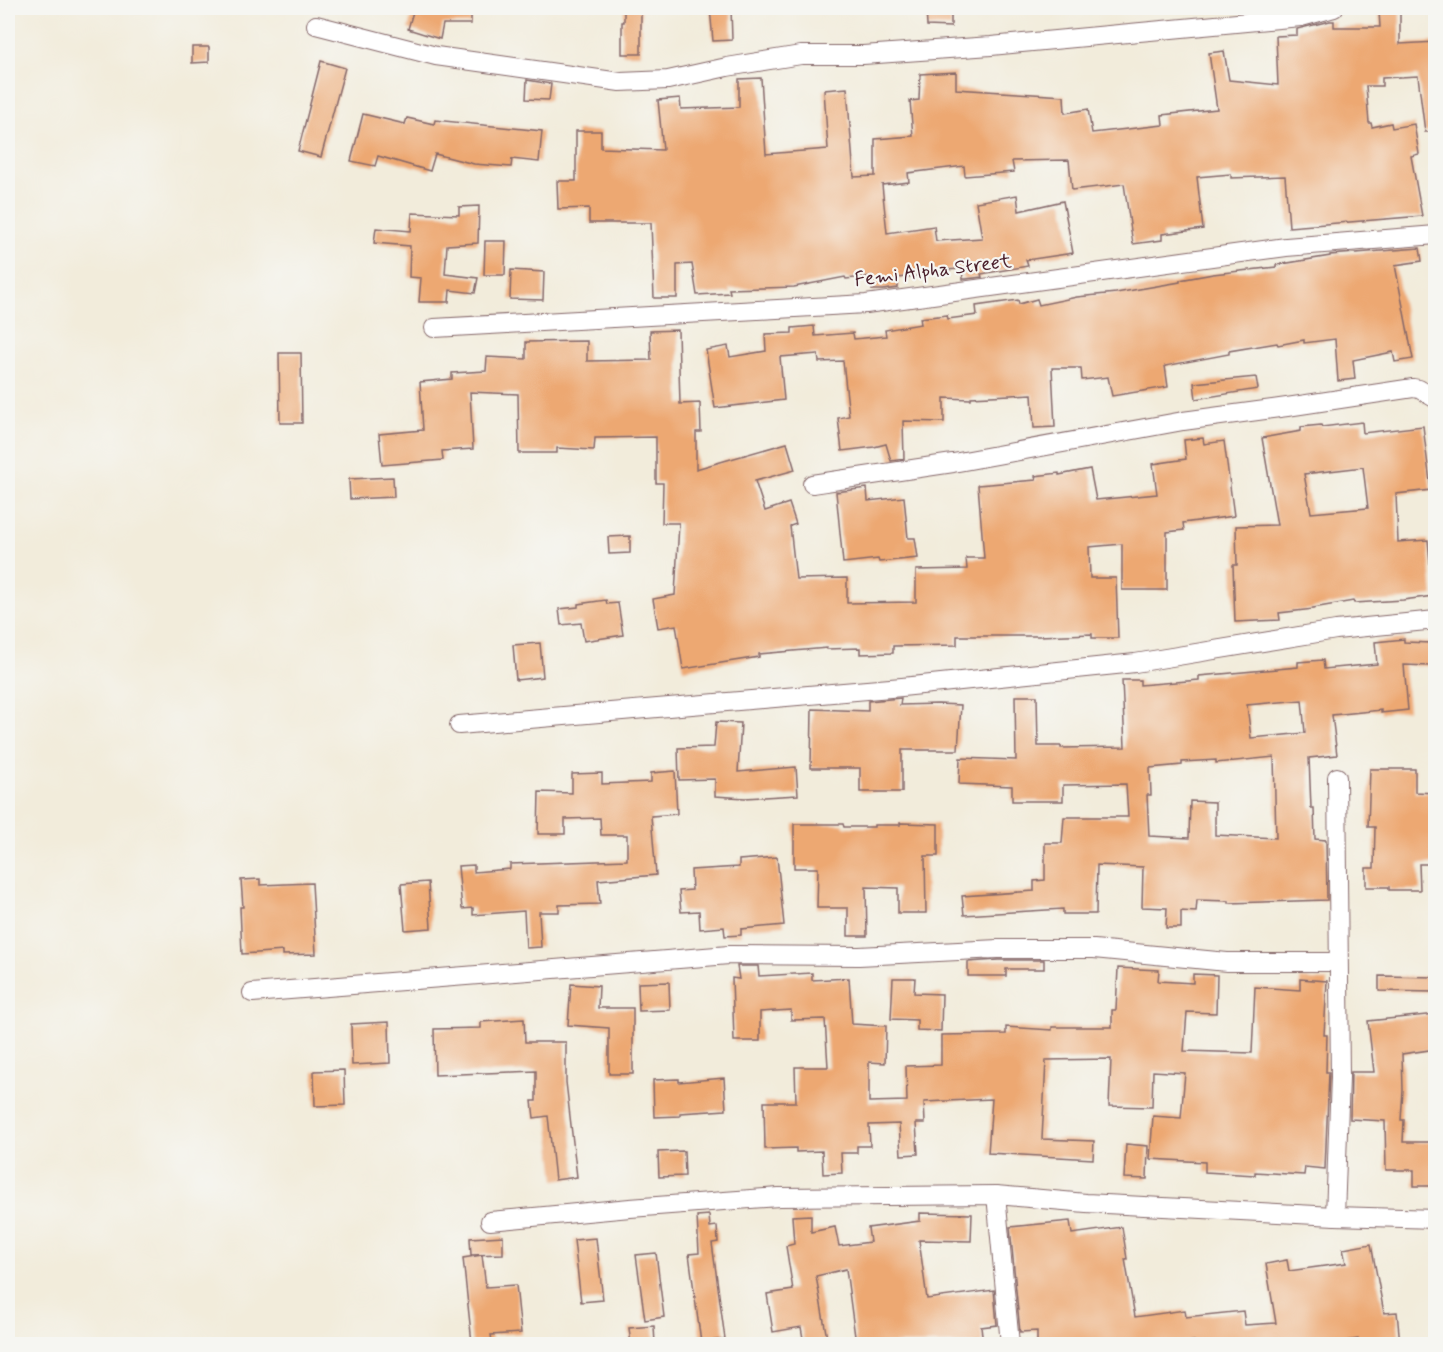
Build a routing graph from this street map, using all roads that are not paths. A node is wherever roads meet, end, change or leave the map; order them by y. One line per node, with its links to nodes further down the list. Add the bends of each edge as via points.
1 (1334, 8): 2 (street, via 1301,17 991,46 801,55 668,80 620,82 436,56)
2 (316, 25)
3 (1436, 235): 4 (street, Femi Alpha Street, via 1286,248 866,304)
4 (434, 328)
5 (1436, 399): 6 (street, via 1413,388 1183,421)
6 (812, 484)
7 (1436, 620): 8 (street, via 1336,630 1111,665)
8 (459, 725)
9 (1337, 777): 10 (street)
10 (1338, 962): 11 (street, via 1227,963 1094,950 729,955); 13 (street, via 1340,1077)
11 (252, 993)
12 (996, 1195): 13 (street); 15 (street, via 779,1197); 16 (street)
13 (1335, 1216): 14 (street)
14 (1436, 1219)
15 (490, 1221)
16 (1010, 1344)

